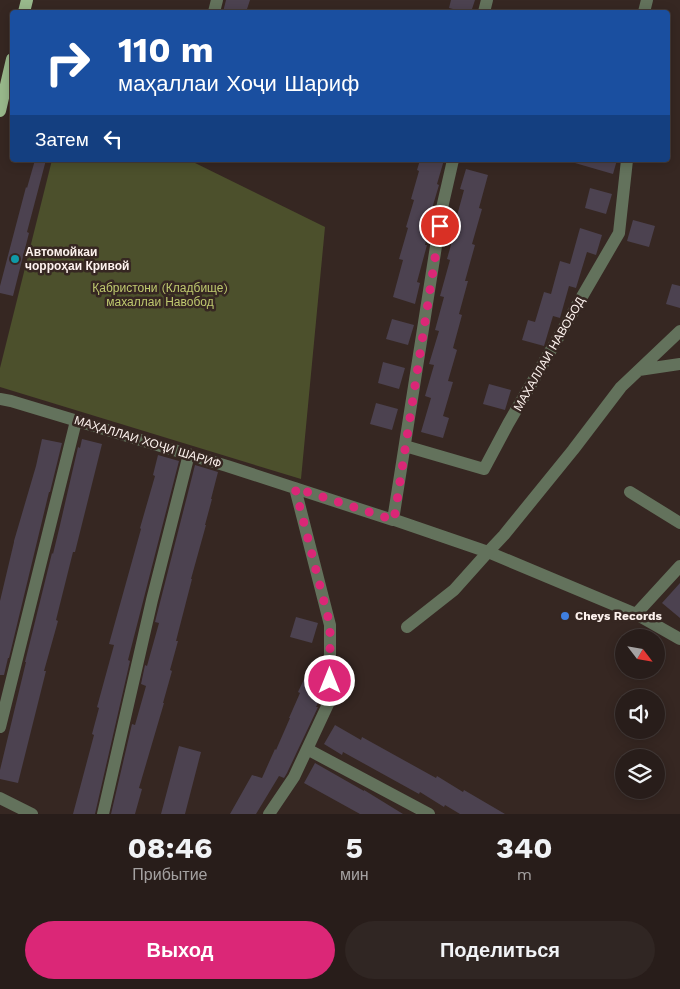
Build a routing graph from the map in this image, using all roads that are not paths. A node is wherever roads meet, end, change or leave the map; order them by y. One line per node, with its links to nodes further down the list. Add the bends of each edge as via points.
1 (10, 74): 2 (main road)
2 (0, 111)
3 (453, 162): 10 (street, via 442,208)
4 (627, 162): 10 (street, МАХАЛЛАИ НАВОБОД, via 619,233 484,469)
5 (680, 331): 7 (street)
6 (680, 364): 7 (street)
7 (639, 370): 16 (street, via 621,387)
8 (0, 399): 9 (street, МАҲАЛЛАИ ХОҶИ ШАРИФ)
9 (76, 420): 11 (street, МАҲАЛЛАИ ХОҶИ ШАРИФ); 21 (street)
10 (405, 446): 14 (street)
11 (189, 454): 12 (street, МАҲАЛЛАИ ХОҶИ ШАРИФ); 25 (street)
12 (295, 488): 14 (street, МАҲАЛЛАИ ХОҶИ ШАРИФ); 22 (street, via 330,625 330,700)
13 (630, 492): 15 (street)
14 (391, 519): 16 (street, МАҲАЛЛАИ ХОҶИ ШАРИФ)
15 (680, 523)
16 (488, 552): 18 (street, МАҲАЛЛАИ ХОҶИ ШАРИФ); 19 (street, via 454,590)
17 (680, 566): 18 (street)
18 (636, 614): 20 (street, МАҲАЛЛАИ ХОҶИ ШАРИФ)
19 (407, 627)
20 (680, 639)
21 (0, 727)
22 (307, 749): 26 (street, via 294,777); 27 (street)
23 (0, 798): 24 (street)
24 (32, 814)
25 (103, 814)
26 (269, 814)
27 (429, 814)

